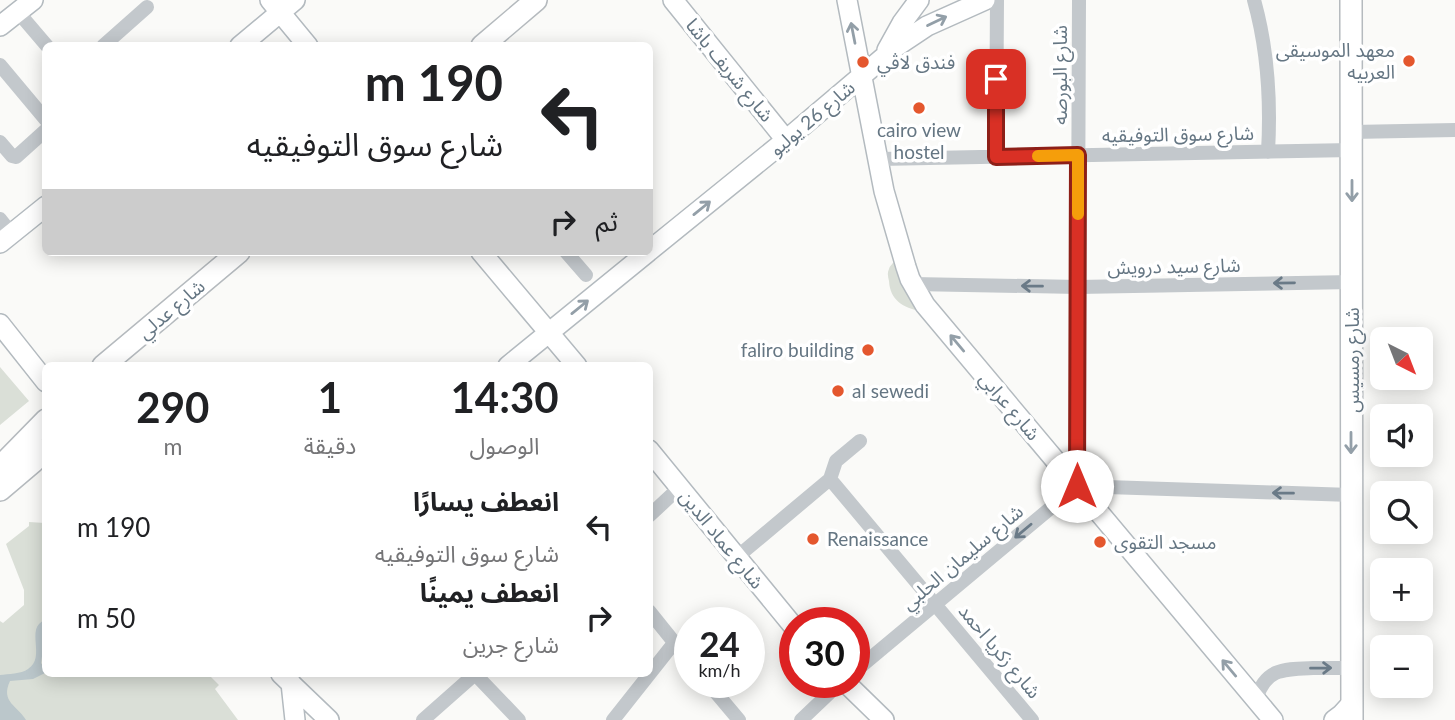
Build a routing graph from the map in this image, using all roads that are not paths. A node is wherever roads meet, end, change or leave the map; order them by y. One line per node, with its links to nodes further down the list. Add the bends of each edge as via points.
1 (536, 0): 18 (main road)
2 (673, 0): 25 (street, شارع شريف باشا)
3 (847, 0): 21 (street, شارع عرابي, one-way to 3)
4 (919, 0): 19 (street)
5 (985, 0): 19 (street, شارع 26 يوليو, one-way to 5, via 911,35)
6 (997, 0): 30 (street)
7 (1079, 0): 29 (street, شارع البورصه)
8 (1255, 0): 28 (street, via 1270,89)
9 (1351, 0): 26 (main road, شارع رمسيس)
10 (282, 4): 16 (street); 17 (street)
11 (25, 6): 13 (street); 14 (street)
12 (148, 7): 15 (street)
13 (0, 26)
14 (45, 42)
15 (108, 42)
16 (244, 42)
17 (306, 42)
18 (487, 42)
19 (883, 58): 21 (street, شارع 26 يوليو)
20 (0, 65): 22 (street)
21 (862, 76): 25 (street, شارع 26 يوليو); 31 (street, شارع عرابي)
22 (42, 115)
23 (1455, 130): 26 (street, شارع سوق التوفيقيه)
24 (42, 134): 27 (street, via 16,157)
25 (786, 140): 34 (street, شارع 26 يوليو, one-way to 25)
26 (1352, 141): 28 (street, شارع سوق التوفيقيه); 40 (main road, شارع رمسيس, one-way to 40)
27 (0, 142)
28 (1268, 152): 29 (street, شارع سوق التوفيقيه)
29 (1078, 155): 30 (street, شارع سوق التوفيقيه); 42 (street, شارع البورصه)
30 (996, 157): 31 (street, شارع سوق التوفيقيه)
31 (878, 159): 41 (street, شارع عرابي)
32 (42, 208): 33 (street)
33 (4, 232)
34 (653, 249)
35 (234, 256): 45 (main road, شارع عدلي)
36 (484, 256): 44 (street)
37 (569, 256): 39 (street)
38 (644, 256): 44 (street, شارع 26 يوليو, one-way to 38)
39 (586, 275)
40 (1352, 282): 42 (street, شارع سيد درويش, one-way to 42); 60 (main road, شارع رمسيس, one-way to 60)
41 (913, 284): 42 (street, شارع سيد درويش, one-way to 41); 57 (street, شارع عرابي, one-way to 41, via 931,314)
42 (1078, 287): 57 (street, شارع البورصه)
43 (0, 324): 48 (street)
44 (548, 333): 46 (street, شارع 26 يوليو); 47 (street)
45 (108, 362)
46 (513, 362)
47 (573, 362)
48 (42, 377)
49 (42, 440): 53 (main road)
50 (42, 441): 55 (main road)
51 (860, 441): 56 (street, via 836,461)
52 (42, 442): 59 (main road, via 27,468)
53 (0, 445)
54 (653, 455): 58 (street, شارع عماد الدين)
55 (0, 467)
56 (830, 479): 62 (street); 63 (street, شارع زكريا احمد)
57 (1077, 486): 60 (street, one-way to 57); 63 (street, شارع سليمان الحلبي, one-way to 63); 77 (street, شارع عرابي, one-way to 57)
58 (680, 487): 61 (street); 62 (street, شارع عماد الدين)
59 (0, 490)
60 (1351, 495): 68 (main road, شارع رمسيس)
61 (653, 512)
62 (737, 557): 64 (street, شارع عماد الدين)
63 (935, 604): 67 (street, شارع سليمان الحلبي); 87 (street, شارع زكريا احمد)
64 (779, 609)
65 (653, 616): 66 (street)
66 (674, 643): 69 (street)
67 (870, 659)
68 (1353, 668): 77 (street, one-way to 68, via 1267,677 1278,671); 78 (main road, شارع رمسيس)
69 (653, 670)
70 (292, 677): 79 (street); 80 (street)
71 (470, 677): 81 (street)
72 (474, 677): 82 (street)
73 (647, 677): 83 (street)
74 (720, 698): 84 (street)
75 (825, 698): 85 (street)
76 (860, 698): 86 (street)
77 (1256, 700): 88 (street, شارع عرابي)
78 (1352, 711): 89 (street)
79 (295, 720)
80 (328, 720)
81 (423, 720)
82 (519, 720)
83 (613, 720)
84 (739, 720)
85 (801, 720)
86 (884, 720)
87 (1032, 720)
88 (1273, 720)
89 (1335, 720)

